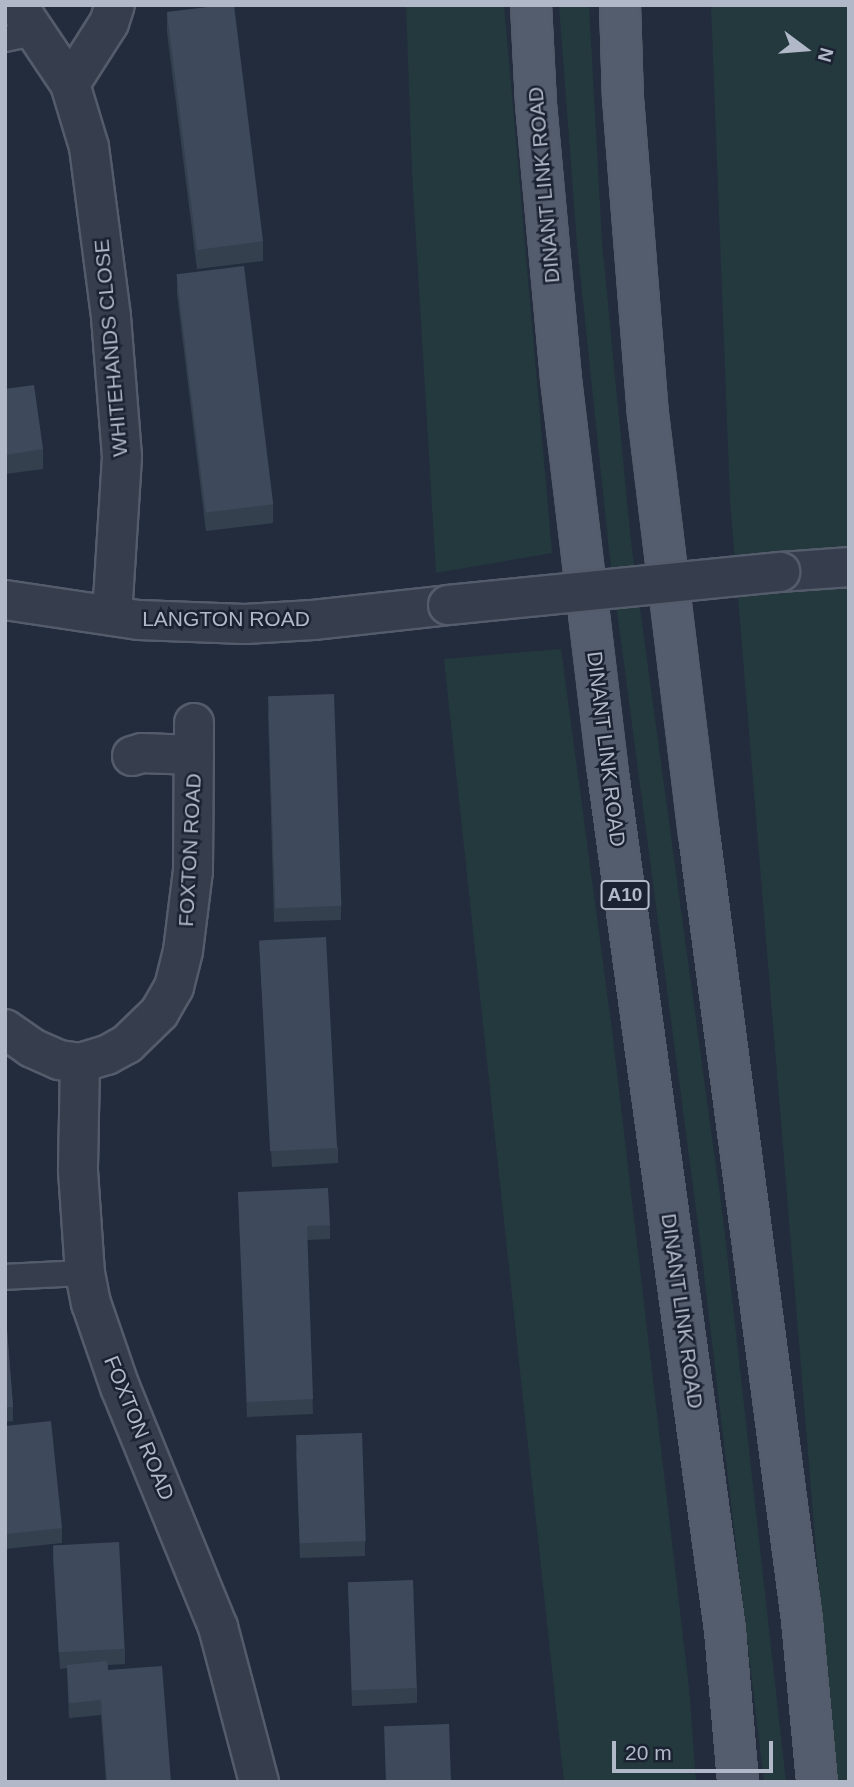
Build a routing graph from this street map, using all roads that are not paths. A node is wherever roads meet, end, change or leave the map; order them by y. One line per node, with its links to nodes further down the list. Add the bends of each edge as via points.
1 (115, 5): 5 (street)
2 (531, 5): 15 (main road, DINANT LINK ROAD / A10, via 564,407 609,779 725,1630)
3 (620, 5): 16 (main road, via 648,414 800,1607)
4 (18, 26): 5 (street, WHITEHANDS CLOSE)
5 (70, 84): 8 (street, WHITEHANDS CLOSE, via 89,147 118,385 122,457)
6 (849, 567): 8 (street, LANGTON ROAD, bridge, via 313,620 245,624)
7 (5, 600): 8 (street, LANGTON ROAD)
8 (112, 615)
9 (132, 757): 11 (street, FOXTON ROAD, via 194,739 192,884 183,951 174,987 159,1013 127,1044)
10 (5, 1029): 11 (street, via 32,1048)
11 (80, 1063): 12 (street, FOXTON ROAD, via 78,1171)
12 (85, 1273): 13 (lane); 14 (street, FOXTON ROAD, via 120,1387 219,1627)
13 (5, 1277)
14 (259, 1782)
15 (738, 1782)
16 (817, 1782)

